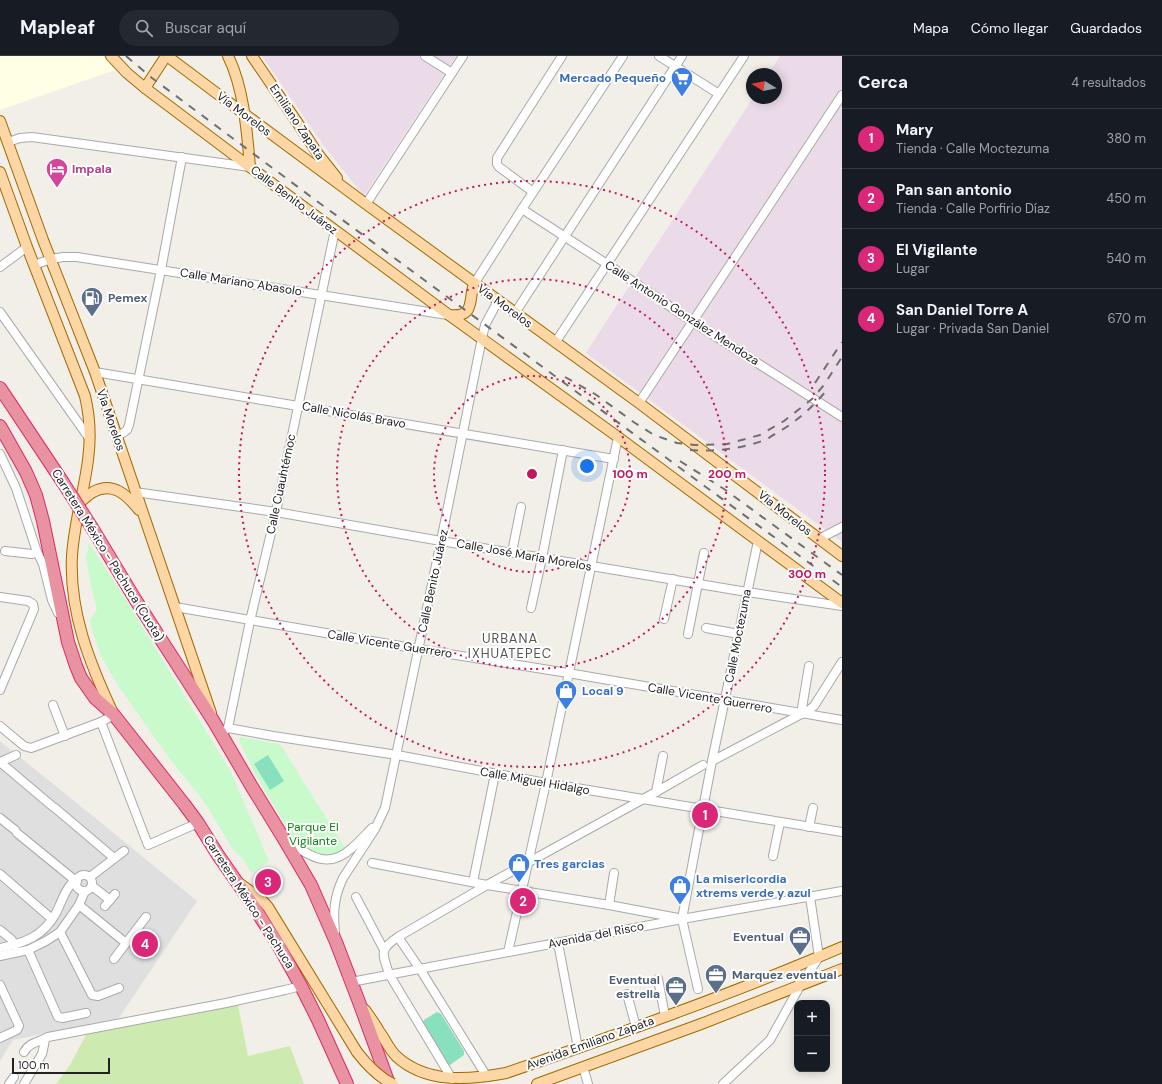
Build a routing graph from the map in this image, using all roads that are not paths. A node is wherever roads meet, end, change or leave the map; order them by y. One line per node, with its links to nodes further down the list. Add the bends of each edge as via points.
1 (111, 56): 14 (main road, Calle Benito Juárez)
2 (167, 56): 14 (main road); 17 (main road, Vía Morelos)
3 (228, 56): 17 (main road, via 236,75)
4 (252, 56): 23 (main road, Emiliano Zapata)
5 (425, 56): 13 (street)
6 (463, 56): 13 (street)
7 (562, 56): 24 (street, via 497,161 499,167)
8 (623, 56): 24 (street)
9 (659, 56): 12 (street)
10 (682, 56): 12 (street)
11 (744, 56): 15 (street)
12 (675, 66): 15 (street); 28 (street)
13 (452, 73): 25 (street)
14 (145, 88): 21 (main road, Calle Benito Juárez)
15 (719, 94): 32 (street)
16 (842, 95): 42 (street)
17 (244, 114): 21 (main road); 23 (main road, Vía Morelos)
18 (0, 121): 19 (main road, Vía Morelos)
19 (8, 142): 20 (street, via 32,137); 29 (main road, Vía Morelos)
20 (182, 157): 21 (street); 35 (street)
21 (250, 167): 27 (main road, Calle Benito Juárez)
22 (0, 172): 30 (main road, Vía Morelos)
23 (344, 188): 25 (main road, Vía Morelos)
24 (533, 192): 26 (street)
25 (366, 204): 36 (main road, Vía Morelos)
26 (522, 209): 28 (street, Calle Antonio González Mendoza); 36 (street)
27 (335, 230): 37 (street, Calle Cuauhtémoc); 41 (main road, Calle Benito Juárez)
28 (564, 237): 32 (street, Calle Antonio González Mendoza); 40 (street)
29 (44, 240): 30 (main road); 31 (main road, Vía Morelos)
30 (27, 247): 33 (main road, Vía Morelos); 34 (street)
31 (51, 259): 33 (street, Calle Mariano Abasolo); 35 (street, Calle Mariano Abasolo, via 77,257); 45 (main road, Vía Morelos)
32 (608, 264): 42 (street, Calle Antonio González Mendoza); 44 (street)
33 (34, 265): 55 (main road, Vía Morelos, via 85,396)
34 (0, 267)
35 (161, 270): 37 (street, Calle Mariano Abasolo); 46 (street)
36 (474, 284): 38 (main road, Vía Morelos); 41 (main road, via 472,302 468,310)
37 (322, 294): 41 (street, Calle Mariano Abasolo); 49 (street, Calle Cuauhtémoc)
38 (498, 301): 40 (main road, Vía Morelos); 43 (street, Calle Benito Juárez, via 485,325)
39 (0, 312): 55 (street)
40 (515, 313): 44 (main road, Vía Morelos)
41 (449, 315): 43 (main road, Calle Benito Juárez)
42 (693, 322): 48 (street); 50 (street, Calle Antonio González Mendoza)
43 (482, 338): 52 (street, Calle Benito Juárez); 54 (main road, Calle Benito Juárez)
44 (555, 343): 48 (main road, Vía Morelos)
45 (95, 372): 46 (street, Calle Nicolás Bravo); 53 (main road, Vía Morelos)
46 (138, 379): 49 (street, Calle Nicolás Bravo); 53 (street, via 127,430)
47 (0, 388): 100 (highway, Carretera México - Pachuca (Cuota), bridge, via 62,481)
48 (639, 403): 65 (main road, Vía Morelos)
49 (298, 406): 52 (street, Calle Nicolás Bravo); 62 (street, Calle Cuauhtémoc)
50 (842, 418)
51 (0, 426): 85 (highway, via 26,472 36,496)
52 (463, 434): 56 (street, Calle Nicolás Bravo); 66 (street, Calle Benito Juárez)
53 (117, 437): 59 (main road, Vía Morelos)
54 (618, 437): 58 (street); 67 (main road, Calle Benito Juárez)
55 (89, 438): 60 (main road, Vía Morelos, via 88,460)
56 (563, 450): 58 (street, Calle Nicolás Bravo); 73 (street)
57 (0, 454): 69 (street, via 16,488)
58 (614, 459): 74 (street)
59 (135, 492): 62 (street, Calle José María Morelos); 63 (main road, Vía Morelos)
60 (80, 502): 63 (main road, via 102,489 120,491 130,499); 97 (main road, Vía Morelos, via 72,556 73,599 84,646)
61 (521, 508): 70 (street)
62 (276, 512): 66 (street, Calle José María Morelos); 84 (street, Calle Cuauhtémoc)
63 (146, 520): 81 (main road, Vía Morelos)
64 (842, 527): 65 (street)
65 (819, 539): 72 (main road, Vía Morelos)
66 (441, 541): 70 (street, Calle José María Morelos); 89 (street, Calle Benito Juárez)
67 (758, 542): 77 (street, Calle Moctezuma); 79 (main road, Calle Benito Juárez)
68 (4, 551): 69 (street, via 32,554)
69 (37, 552): 85 (street)
70 (512, 552): 73 (street, Calle José María Morelos)
71 (704, 553): 76 (street)
72 (842, 556)
73 (542, 558): 74 (street, Calle José María Morelos); 82 (street)
74 (591, 566): 75 (street, Calle José María Morelos); 92 (street)
75 (673, 580): 76 (street, Calle José María Morelos); 83 (street)
76 (698, 584): 77 (street, Calle José María Morelos); 87 (street)
77 (747, 592): 80 (street, Calle José María Morelos); 88 (street, Calle Moctezuma)
78 (0, 597): 93 (street, via 28,601 33,604 34,610)
79 (842, 603)
80 (842, 606)
81 (175, 607): 84 (street, Calle Vicente Guerrero); 100 (main road, Vía Morelos)
82 (531, 608)
83 (664, 619)
84 (250, 621): 89 (street, Calle Vicente Guerrero); 102 (street, Calle Cuauhtémoc)
85 (64, 628): 97 (highway, via 81,678 95,698)
86 (706, 628): 88 (street)
87 (688, 634)
88 (739, 634): 94 (street, Calle Moctezuma)
89 (418, 649): 92 (street, Calle Vicente Guerrero); 104 (street, Calle Benito Juárez)
90 (842, 662): 96 (street, via 814,706)
91 (809, 666): 96 (street)
92 (568, 673): 94 (street, Calle Vicente Guerrero); 111 (street)
93 (0, 690)
94 (726, 700): 96 (street, Calle Vicente Guerrero); 107 (street, Calle Moctezuma)
95 (53, 705): 103 (street)
96 (801, 714): 98 (street, Calle Vicente Guerrero); 107 (street)
97 (114, 715): 99 (street); 119 (highway, Carretera México - Pachuca)
98 (842, 720)
99 (101, 722): 103 (street); 119 (street, via 148,845)
100 (214, 722): 102 (highway)
101 (0, 726): 103 (street, via 29,748)
102 (224, 731): 104 (street, Calle Miguel Hidalgo); 122 (highway, via 252,787)
103 (65, 736)
104 (397, 755): 110 (street, Calle Miguel Hidalgo); 117 (street, Calle Benito Juárez, via 385,808)
105 (16, 756): 108 (street)
106 (663, 756): 112 (street)
107 (712, 761): 114 (street, Calle Moctezuma)
108 (0, 762): 125 (street)
109 (703, 765): 112 (street)
110 (495, 774): 111 (street, Calle Miguel Hidalgo); 132 (street)
111 (546, 783): 113 (street, Calle Miguel Hidalgo); 127 (street)
112 (656, 792): 113 (street)
113 (642, 799): 114 (street, Calle Miguel Hidalgo); 127 (street)
114 (703, 808): 118 (street, Calle Miguel Hidalgo); 143 (street, Calle Moctezuma)
115 (813, 808): 120 (street)
116 (0, 818): 130 (street)
117 (378, 822): 122 (street, Calle Benito Juárez, via 352,849 340,856 324,860 312,857); 149 (street, Calle Benito Juárez, via 343,878 335,898)
118 (780, 822): 120 (street, Calle Miguel Hidalgo); 124 (street)
119 (198, 823): 131 (highway, Carretera México - Pachuca)
120 (809, 827): 121 (street, Calle Miguel Hidalgo)
121 (842, 832)
122 (284, 839): 149 (highway, via 310,885)
123 (124, 851): 125 (street)
124 (773, 856)
125 (114, 858): 133 (street)
126 (372, 863): 132 (street)
127 (528, 863): 134 (street); 135 (street)
128 (614, 873): 141 (street)
129 (0, 874): 144 (street)
130 (75, 881): 133 (street, via 82,891); 133 (street, via 85,875); 144 (street, via 67,888)
131 (236, 881): 168 (highway, Carretera México - Pachuca, via 277,943); 189 (main road, bridge, via 268,907 358,1052 374,1072)
132 (473, 882): 134 (street)
133 (89, 885): 139 (street); 140 (street)
134 (487, 885): 135 (street); 148 (street)
135 (522, 891): 141 (street); 157 (street)
136 (842, 891): 138 (street, Avenida del Risco)
137 (356, 897): 156 (street)
138 (810, 897): 143 (street, Avenida del Risco); 159 (street)
139 (110, 900)
140 (79, 905): 147 (street); 150 (street)
141 (608, 905): 143 (street)
142 (146, 917): 150 (street)
143 (682, 918): 151 (street, Avenida del Risco); 171 (street, Calle Moctezuma)
144 (52, 919): 145 (street)
145 (46, 927): 147 (street); 152 (street, via 34,937)
146 (0, 930): 152 (street)
147 (57, 934): 155 (street); 170 (street, via 92,995 98,996)
148 (398, 936): 156 (street); 162 (street)
149 (336, 942): 166 (highway)
150 (126, 943): 160 (street)
151 (558, 943): 157 (street, Avenida del Risco); 179 (street)
152 (15, 945): 153 (street)
153 (0, 948)
154 (842, 948): 159 (main road, Avenida Emiliano Zapata)
155 (28, 950): 158 (street); 174 (street, via 58,1017)
156 (384, 950): 164 (street)
157 (508, 952): 162 (street, Avenida del Risco)
158 (0, 956)
159 (819, 957): 161 (main road, Avenida Emiliano Zapata); 169 (street)
160 (114, 959)
161 (795, 968): 169 (street); 175 (main road, Avenida Emiliano Zapata)
162 (420, 969): 164 (street, Avenida del Risco); 183 (street)
163 (842, 969): 169 (main road, Avenida Emiliano Zapata)
164 (389, 974): 166 (street, Avenida del Risco); 184 (street)
165 (658, 979): 175 (street)
166 (351, 982): 173 (highway)
167 (0, 985): 177 (street, via 19,1026 17,1030)
168 (301, 986): 178 (street); 187 (highway, Carretera México - Pachuca)
169 (800, 986): 181 (main road, Avenida Emiliano Zapata); 192 (street, via 770,1040)
170 (119, 988)
171 (698, 989)
172 (627, 994): 176 (street)
173 (359, 1002): 184 (main road, Avenida Emiliano Zapata, via 387,1045 407,1065 421,1072); 188 (highway)
174 (86, 1013)
175 (665, 1016): 176 (main road, Avenida Emiliano Zapata)
176 (636, 1027): 179 (main road, Avenida Emiliano Zapata)
177 (0, 1038)
178 (45, 1039): 180 (street, via 32,1044); 186 (street, via 42,1054)
179 (578, 1048): 183 (main road, Avenida Emiliano Zapata)
180 (24, 1052)
181 (583, 1067): 190 (main road, Avenida Emiliano Zapata); 191 (street)
182 (14, 1077): 185 (street)
183 (487, 1077): 184 (main road, Avenida Emiliano Zapata)
184 (452, 1079)
185 (9, 1084)
186 (24, 1084)
187 (347, 1084)
188 (389, 1084)
189 (393, 1084)
190 (537, 1084)
191 (588, 1084)
192 (723, 1084)

